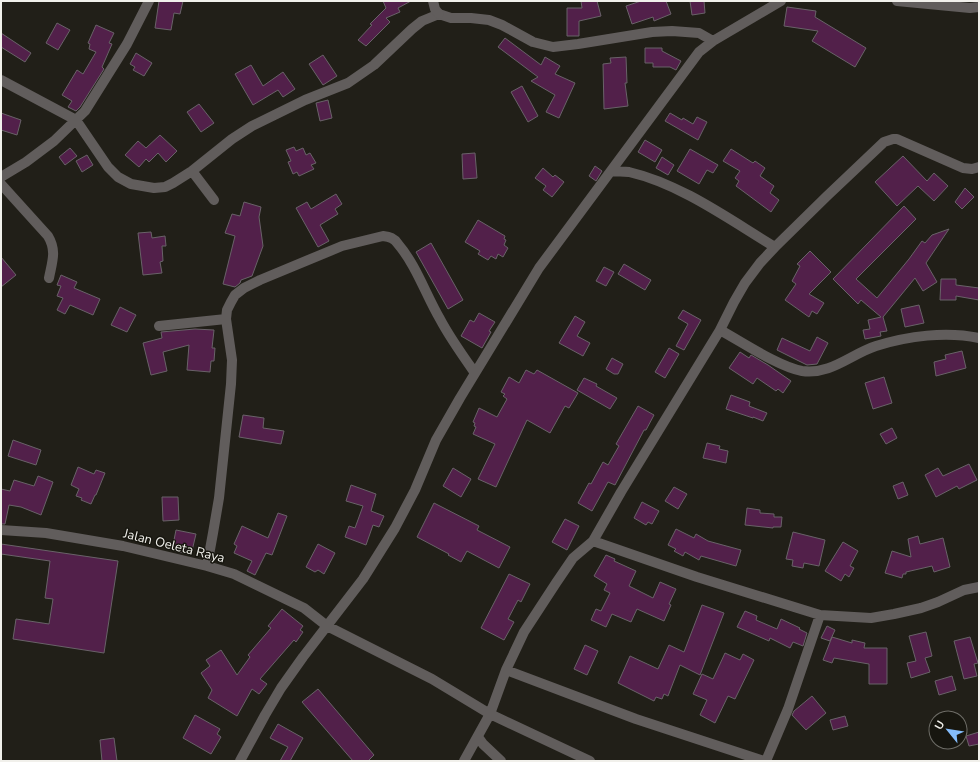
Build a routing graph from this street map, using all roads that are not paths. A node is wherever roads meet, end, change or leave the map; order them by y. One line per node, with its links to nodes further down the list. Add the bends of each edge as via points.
1 (148, 1): 9 (street, via 127,44 96,96)
2 (433, 1): 6 (street)
3 (781, 1): 7 (street)
4 (897, 1): 5 (street)
5 (974, 5)
6 (439, 14): 7 (street, via 451,18 489,20 533,42 552,47 672,31 699,33); 11 (street, via 422,21 374,65 348,83 305,100 252,126)
7 (713, 41): 12 (street, via 699,52)
8 (1, 80): 9 (street)
9 (76, 120): 11 (street, via 118,178 131,184 165,187); 13 (street, via 26,162)
10 (979, 167): 16 (street, via 963,168 897,140 889,140)
11 (192, 171): 15 (street)
12 (611, 171): 16 (street, via 628,172 675,190 705,204); 22 (street, via 539,268)
13 (1, 177)
14 (1, 184): 17 (street, via 53,244 54,255)
15 (214, 200)
16 (775, 247): 20 (street, via 745,283)
17 (49, 278)
18 (226, 319): 19 (street); 22 (street, via 227,310 236,294 244,288 342,246 383,236 389,237 399,244 440,321); 25 (street, via 232,360 232,384 218,498)
19 (159, 326)
20 (720, 330): 21 (street, via 801,371 830,368 876,346 899,341 949,335); 24 (street)
21 (979, 338)
22 (475, 373): 28 (street, via 436,440 415,490 395,528 363,578)
23 (1, 530): 25 (street, Jalan Oeleta Raya, via 46,533 123,546)
24 (593, 541): 27 (street); 29 (street, via 573,558 556,583 524,632)
25 (206, 566): 28 (street, Jalan Oeleta Raya, via 251,581 304,608)
26 (979, 587): 27 (street, via 894,614 871,618)
27 (820, 615): 36 (street, via 788,709)
28 (327, 626): 30 (street, Jalan Oeleta Raya, via 432,679); 32 (street, via 281,688)
29 (506, 670): 30 (street); 36 (street, via 636,719)
30 (490, 714): 31 (street); 35 (street, Jalan Oeleta Raya)
31 (478, 737): 33 (street); 34 (street)
32 (240, 761)
33 (464, 761)
34 (502, 761)
35 (590, 761)
36 (765, 761)

